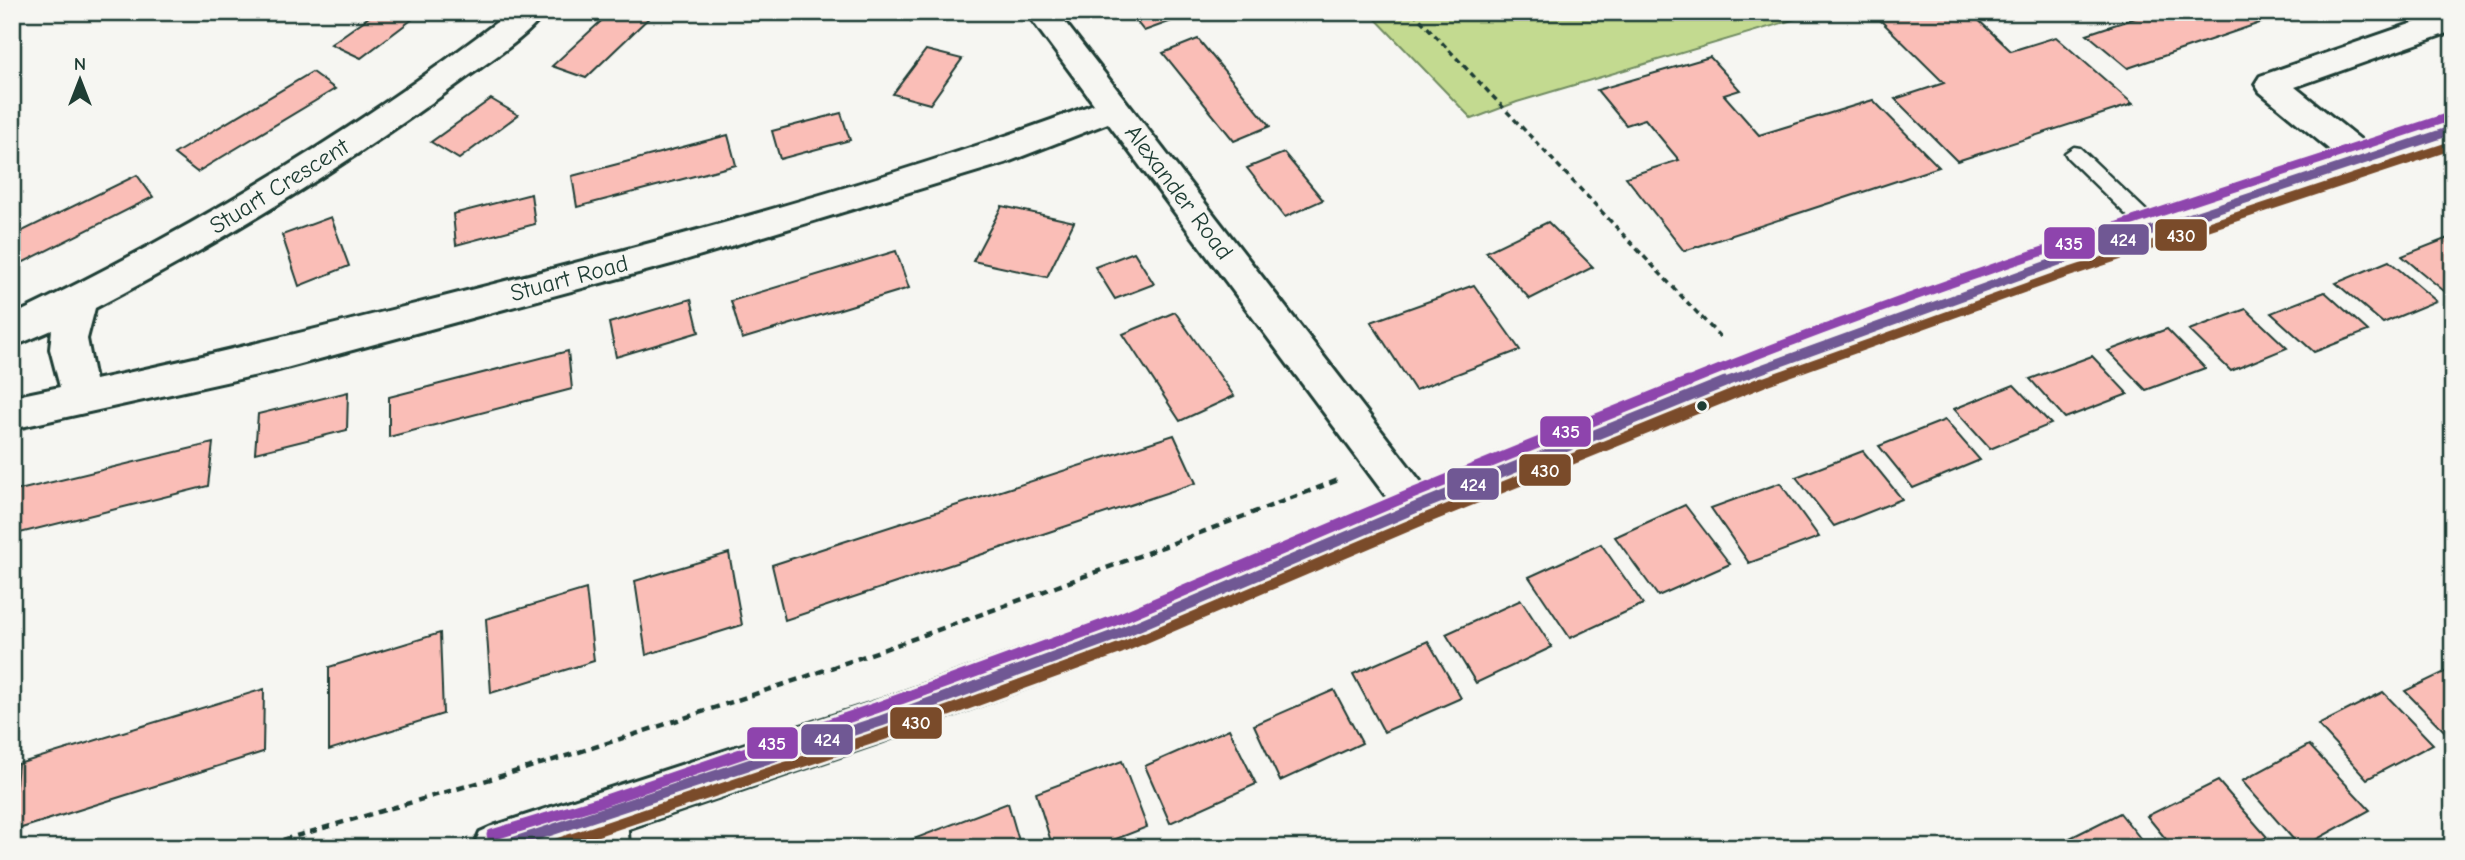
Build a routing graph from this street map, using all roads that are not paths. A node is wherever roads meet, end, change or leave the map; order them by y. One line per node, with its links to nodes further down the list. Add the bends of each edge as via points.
1 (530, 12): 9 (street, Stuart Crescent, via 461,68 334,153)
2 (1041, 12): 4 (street, Alexander Road)
3 (2453, 20): 7 (street, via 2271,84)
4 (1116, 108): 11 (street, Stuart Road, via 993,155 675,250 271,357); 13 (street, Alexander Road)
5 (2453, 130): 7 (street)
6 (2074, 153): 8 (lane)
7 (2365, 161): 8 (street)
8 (2154, 230): 13 (street, via 1754,370)
9 (80, 300): 10 (street, Stuart Crescent); 11 (street, via 67,330 70,360)
10 (12, 333)
11 (82, 397): 12 (street, Stuart Road)
12 (12, 413)
13 (1417, 507): 14 (street, via 1116,635 881,721)
14 (605, 831): 15 (street)
15 (496, 848)

